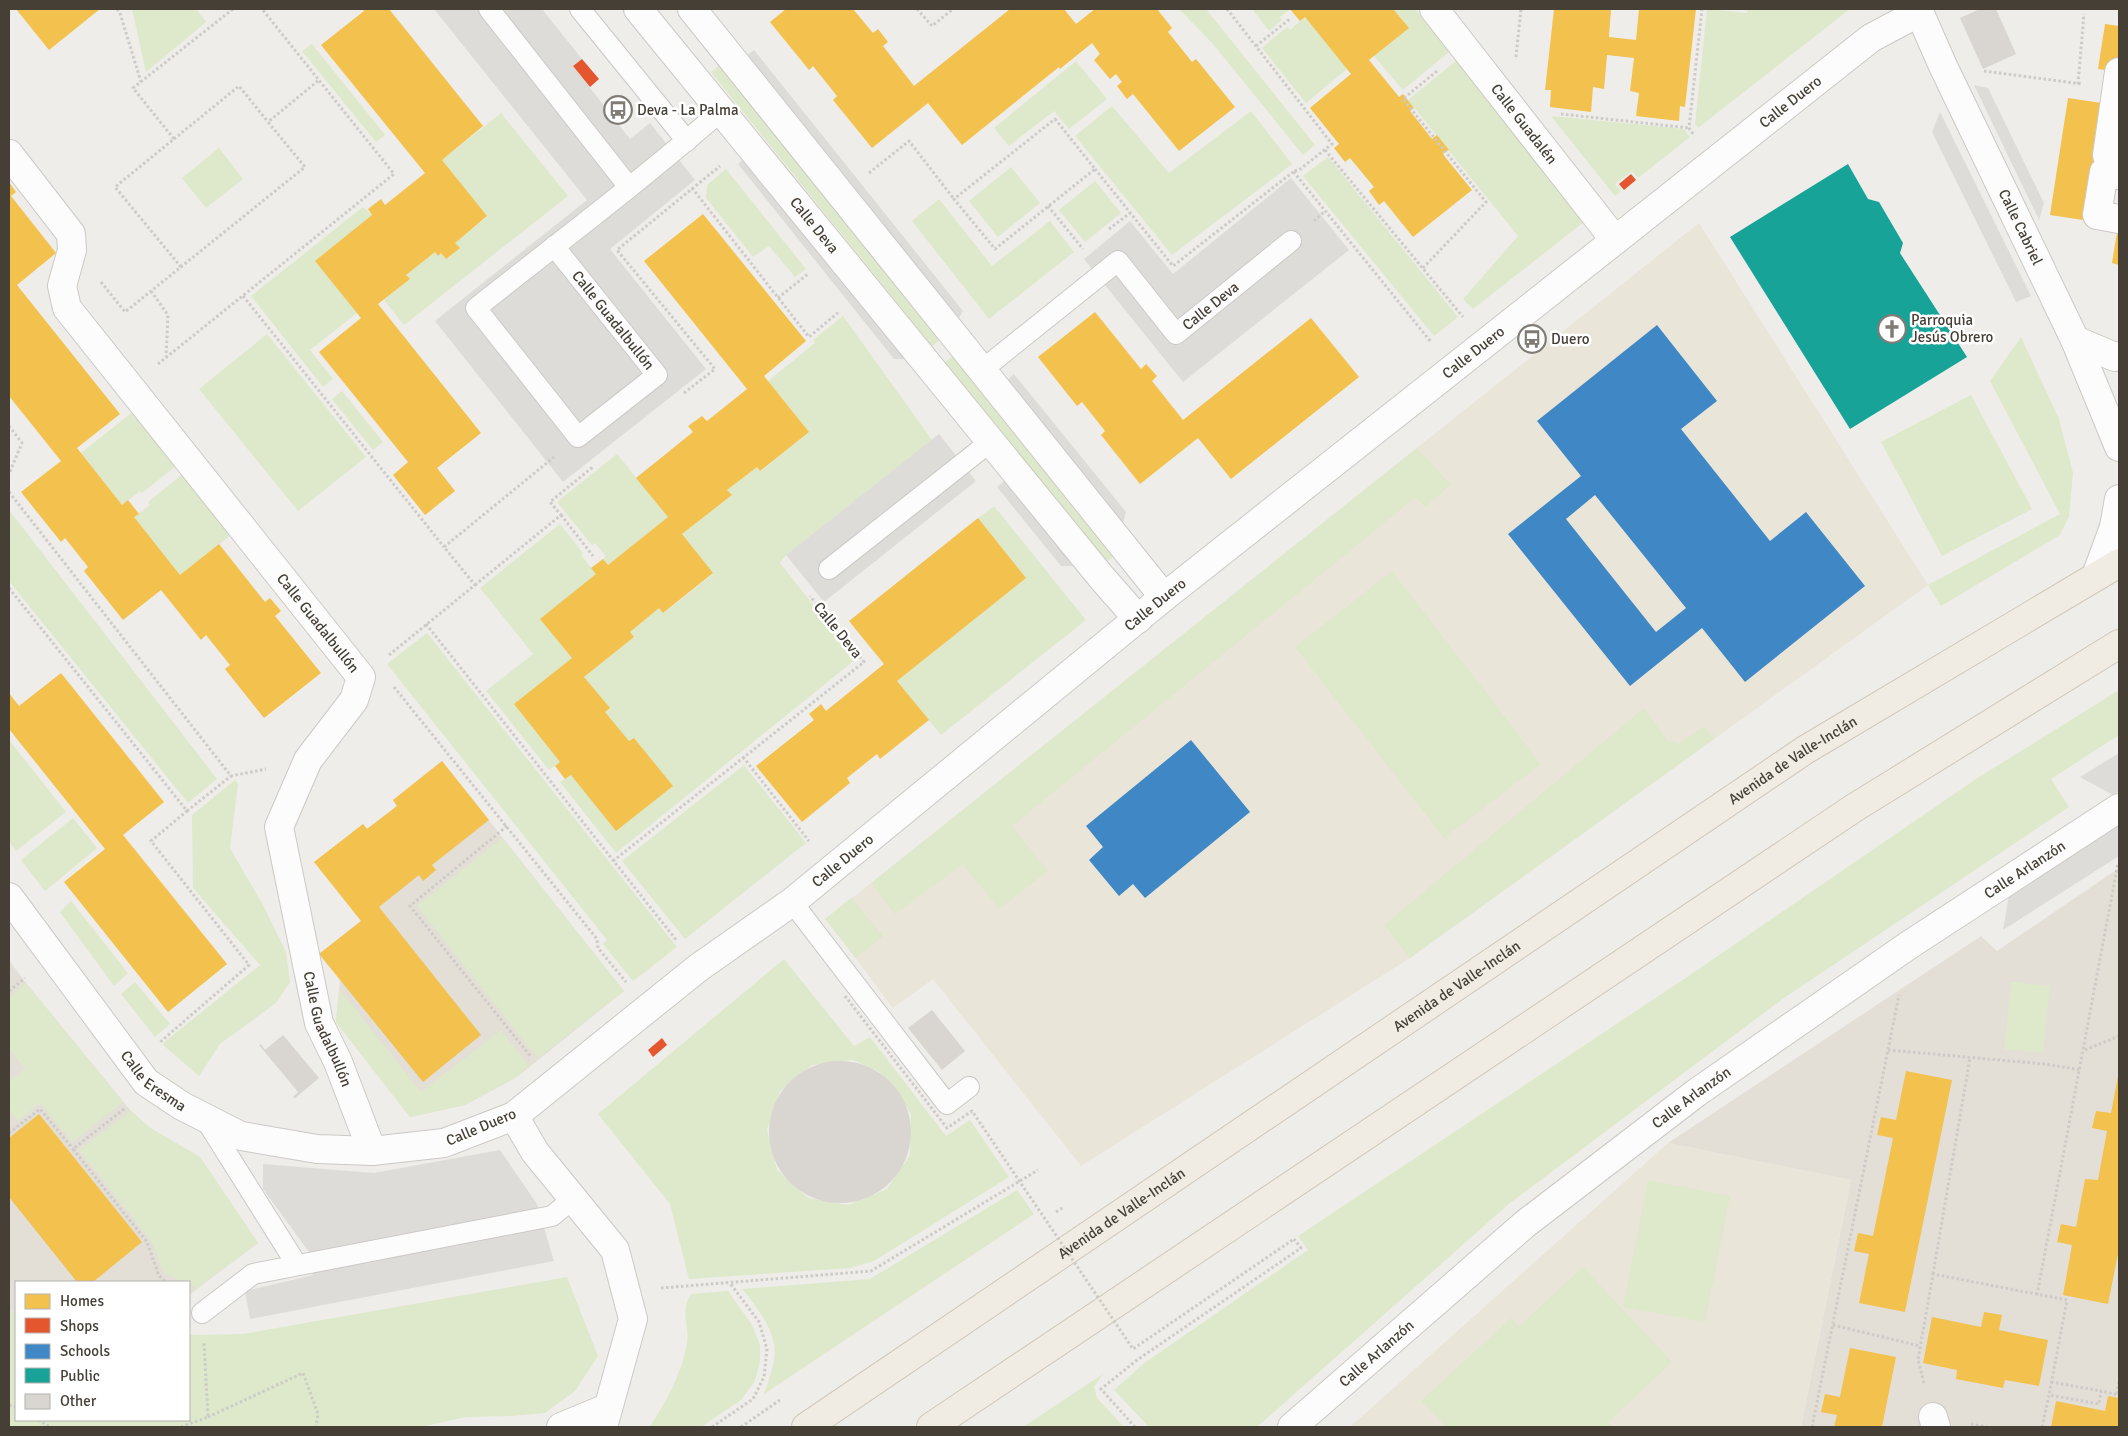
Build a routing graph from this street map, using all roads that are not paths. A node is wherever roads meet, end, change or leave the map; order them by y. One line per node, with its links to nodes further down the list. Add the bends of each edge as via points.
1 (489, 9): 13 (lane)
2 (580, 9): 9 (lane)
3 (638, 9): 8 (street, Calle Deva)
4 (1434, 9): 15 (street, Calle Guadalén)
5 (1919, 11): 15 (street, Calle Duero, via 1871,38); 18 (street, Calle Cabriel, via 1942,66)
6 (702, 12): 20 (street)
7 (2118, 80): 11 (street, via 2107,155)
8 (721, 111): 9 (lane); 21 (street, Calle Deva)
9 (686, 141): 13 (lane)
10 (9, 154): 36 (street, Calle Guadalbullón, via 71,234 72,250 62,286 66,308 361,677 354,700 308,760 279,827 319,1023 338,1062)
11 (2119, 156)
12 (2119, 175): 14 (street, via 2104,172 2097,215)
13 (629, 187): 17 (lane)
14 (2119, 219)
15 (1615, 240): 27 (street, Calle Duero)
16 (1291, 241): 20 (lane, Calle Deva, via 1176,334 1118,261)
17 (554, 246): 17 (lane, Calle Guadalbullón, via 657,375 578,437 476,308)
18 (2075, 340): 19 (street); 22 (street, Calle Cabriel)
19 (2119, 356)
20 (982, 370): 27 (street)
21 (990, 442): 25 (lane); 28 (street, Calle Deva)
22 (2119, 447)
23 (2119, 499): 26 (street, via 2114,527)
24 (2119, 563): 26 (main road, Avenida de Valle-Inclán)
25 (829, 569)
26 (2096, 576): 42 (main road, Avenida de Valle-Inclán, via 1804,750)
27 (1164, 597): 28 (street, Calle Duero)
28 (1138, 619): 32 (street, Calle Duero)
29 (2119, 644): 43 (main road, via 1854,808)
30 (2119, 808): 44 (street, Calle Arlanzón, via 1910,945 1696,1093 1525,1224)
31 (9, 897): 35 (street, Calle Eresma, via 146,1082)
32 (792, 902): 33 (lane, via 947,1104); 34 (street, Calle Duero, via 698,968)
33 (969, 1087)
34 (514, 1116): 36 (street, Calle Duero, via 444,1143); 37 (street, via 535,1152)
35 (204, 1117): 36 (street, Calle Eresma, via 241,1136 317,1149); 38 (lane)
36 (372, 1151)
37 (573, 1199): 38 (lane, via 552,1216); 40 (street, via 615,1250 633,1319)
38 (297, 1266): 39 (lane, via 253,1274)
39 (202, 1313)
40 (605, 1417): 41 (street)
41 (561, 1427)
42 (806, 1427)
43 (931, 1427)
44 (1292, 1427)

